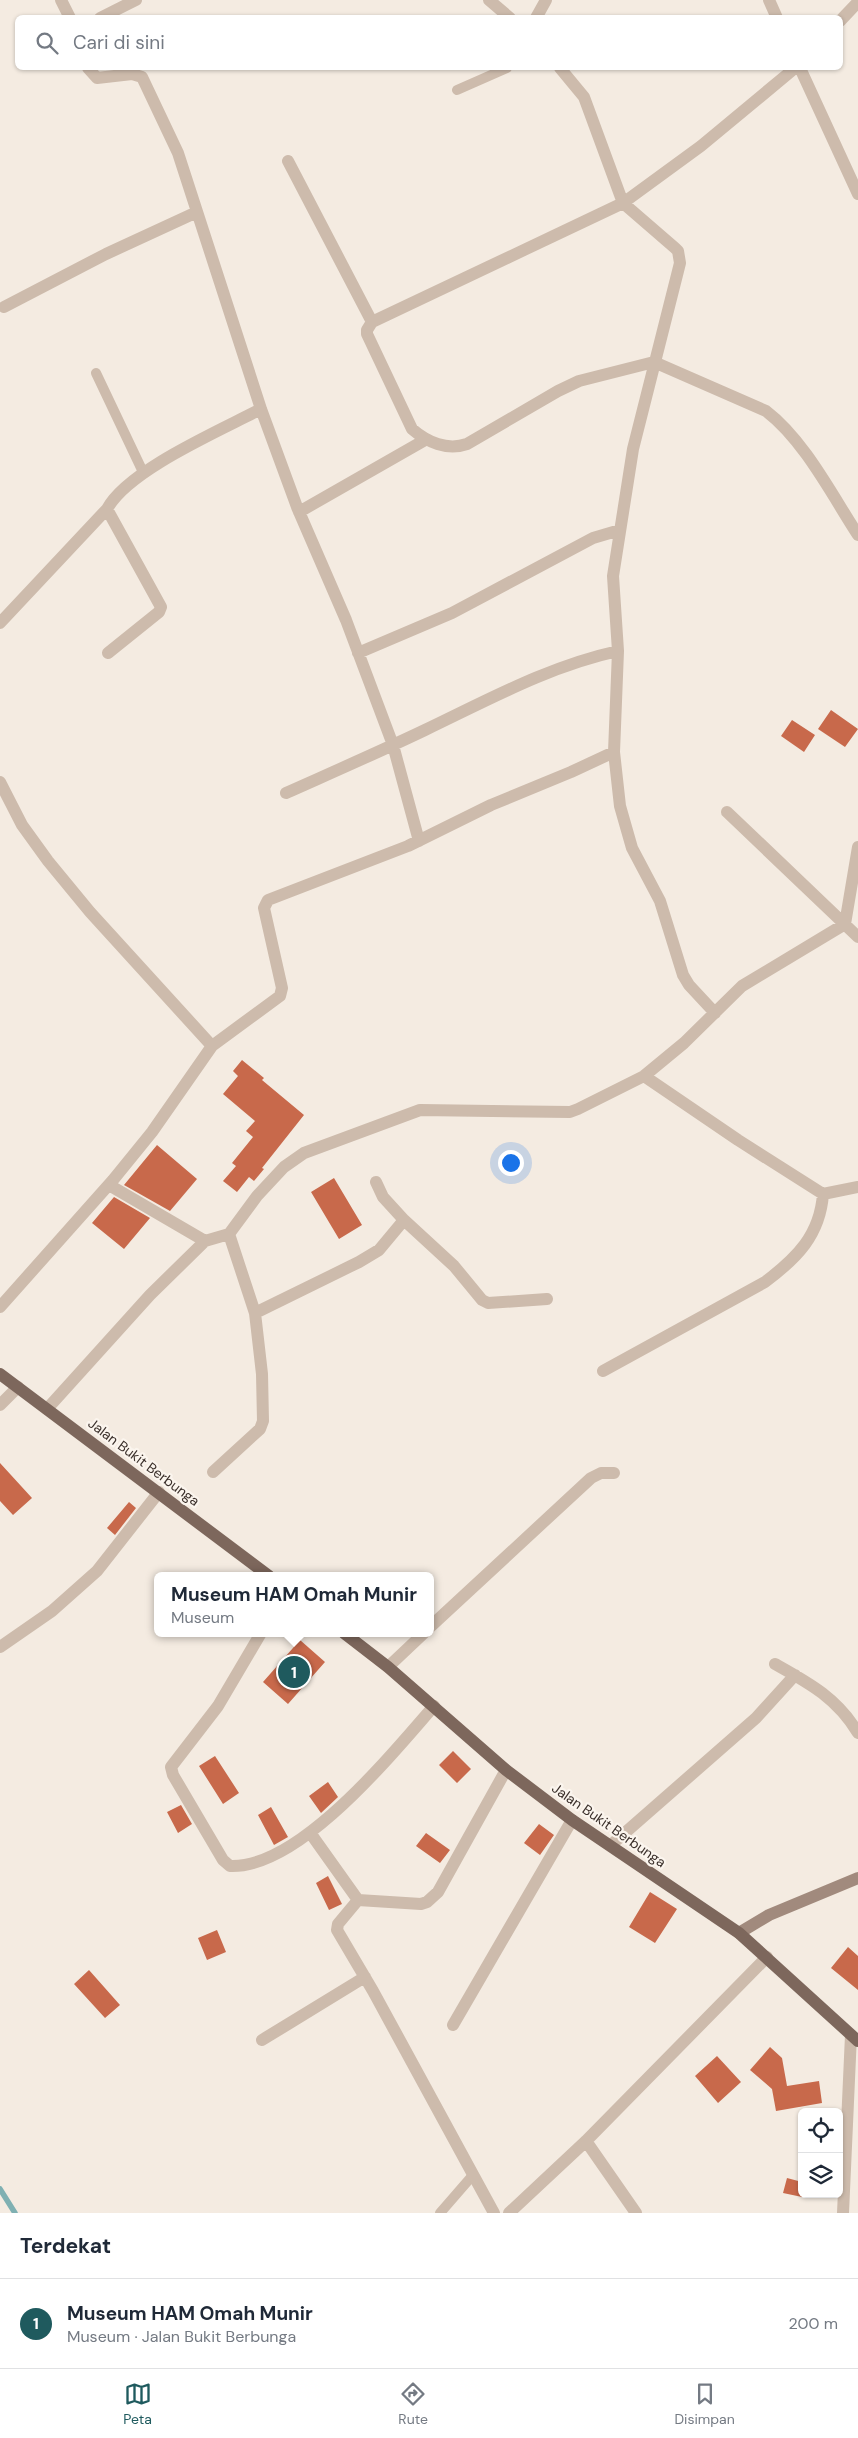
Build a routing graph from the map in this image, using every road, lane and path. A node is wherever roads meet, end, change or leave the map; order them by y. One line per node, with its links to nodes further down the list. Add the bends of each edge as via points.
1 (61, 0): 7 (street)
2 (136, 0): 8 (street)
3 (489, 0): 9 (street)
4 (546, 0): 10 (street)
5 (769, 0): 11 (street)
6 (858, 2): 12 (street)
7 (68, 15)
8 (106, 15)
9 (506, 15)
10 (538, 15)
11 (776, 15)
12 (843, 18)
13 (90, 70): 22 (street, via 96,78 132,74 142,77 178,153)
14 (502, 70): 18 (lane)
15 (562, 70): 21 (street, via 584,97)
16 (793, 70): 21 (street, via 701,146)
17 (801, 70): 20 (street)
18 (456, 90)
19 (288, 161): 24 (street)
20 (858, 194)
21 (623, 203): 24 (street); 25 (street, via 680,256)
22 (197, 212): 23 (street, via 106,254); 27 (street)
23 (4, 307)
24 (372, 322): 28 (street, via 367,334 412,429)
25 (654, 362): 28 (street, via 579,381 462,446 455,448); 32 (street, via 633,449); 33 (street, via 766,411 778,420)
26 (96, 373): 29 (lane)
27 (261, 409): 29 (street); 31 (street)
28 (425, 440): 31 (street)
29 (143, 472): 30 (street, via 113,497)
30 (107, 509): 34 (street); 36 (street, via 161,607)
31 (299, 512): 37 (street)
32 (620, 530): 35 (street, via 614,576); 37 (street, via 593,538 452,612)
33 (858, 535)
34 (0, 623)
35 (618, 651): 38 (street, via 587,658 509,688); 39 (street)
36 (108, 653)
37 (358, 653): 38 (street)
38 (393, 745): 41 (street); 43 (street)
39 (614, 752): 43 (street, via 490,805); 47 (street, via 620,806 632,848 660,901 683,975)
40 (0, 782): 48 (street, via 22,826 48,861)
41 (286, 793)
42 (727, 812): 45 (street)
43 (419, 841): 48 (street, via 268,900 264,908 282,992 272,1004)
44 (858, 847): 45 (street)
45 (845, 924): 46 (street); 47 (street, via 750,980)
46 (858, 937)
47 (715, 1013): 49 (street)
48 (212, 1046): 51 (street, via 152,1132)
49 (644, 1076): 53 (street); 55 (street, via 570,1112 420,1110 304,1153 284,1167 257,1196)
50 (376, 1182): 54 (street, via 383,1197)
51 (109, 1185): 56 (street); 58 (street)
52 (858, 1187): 53 (street)
53 (823, 1194): 60 (street, via 820,1218 814,1232 807,1245 788,1265 766,1282)
54 (404, 1220): 57 (street, via 454,1266 482,1300 488,1303); 59 (street, via 379,1250)
55 (229, 1234): 56 (street); 59 (street)
56 (205, 1241): 64 (street, via 150,1295)
57 (547, 1299)
58 (0, 1307)
59 (255, 1313): 65 (street, via 262,1374 262,1426)
60 (603, 1371)
61 (0, 1374): 62 (main road, Jalan Bukit Berbunga)
62 (18, 1388): 63 (street); 64 (main road, Jalan Bukit Berbunga)
63 (0, 1405)
64 (47, 1409): 67 (main road, Jalan Bukit Berbunga)
65 (213, 1472)
66 (614, 1473): 69 (street, via 591,1478)
67 (159, 1492): 68 (main road, Jalan Bukit Berbunga); 73 (street, via 97,1571 52,1611)
68 (264, 1572)
69 (434, 1623)
70 (259, 1637): 81 (street, via 218,1706 171,1770 218,1852 230,1866 238,1867 277,1855)
71 (349, 1637): 75 (main road, Jalan Bukit Berbunga)
72 (420, 1637): 75 (street)
73 (0, 1647)
74 (775, 1664): 76 (street)
75 (388, 1667): 77 (main road, Jalan Bukit Berbunga)
76 (794, 1675): 78 (street, via 823,1692); 82 (street, via 756,1718)
77 (434, 1706): 79 (main road, Jalan Bukit Berbunga); 81 (street, via 385,1762)
78 (857, 1727)
79 (506, 1770): 80 (main road, Jalan Bukit Berbunga); 84 (street, via 438,1892 427,1902)
80 (572, 1820): 82 (main road, Jalan Bukit Berbunga); 88 (street)
81 (311, 1834): 84 (street)
82 (611, 1845): 85 (main road, Jalan Bukit Berbunga)
83 (858, 1878): 85 (street, via 770,1915)
84 (358, 1900): 87 (street, via 338,1924 337,1930)
85 (738, 1934): 86 (main road, Jalan Bukit Berbunga)
86 (767, 1957): 89 (main road, Jalan Bukit Berbunga); 91 (street)
87 (365, 1977): 90 (street); 92 (street)
88 (453, 2025)
89 (855, 2038): 97 (street)
90 (262, 2040)
91 (586, 2141): 95 (street); 96 (street)
92 (473, 2175): 93 (lane); 94 (street)
93 (440, 2213)
94 (494, 2213)
95 (509, 2213)
96 (636, 2213)
97 (843, 2213)

